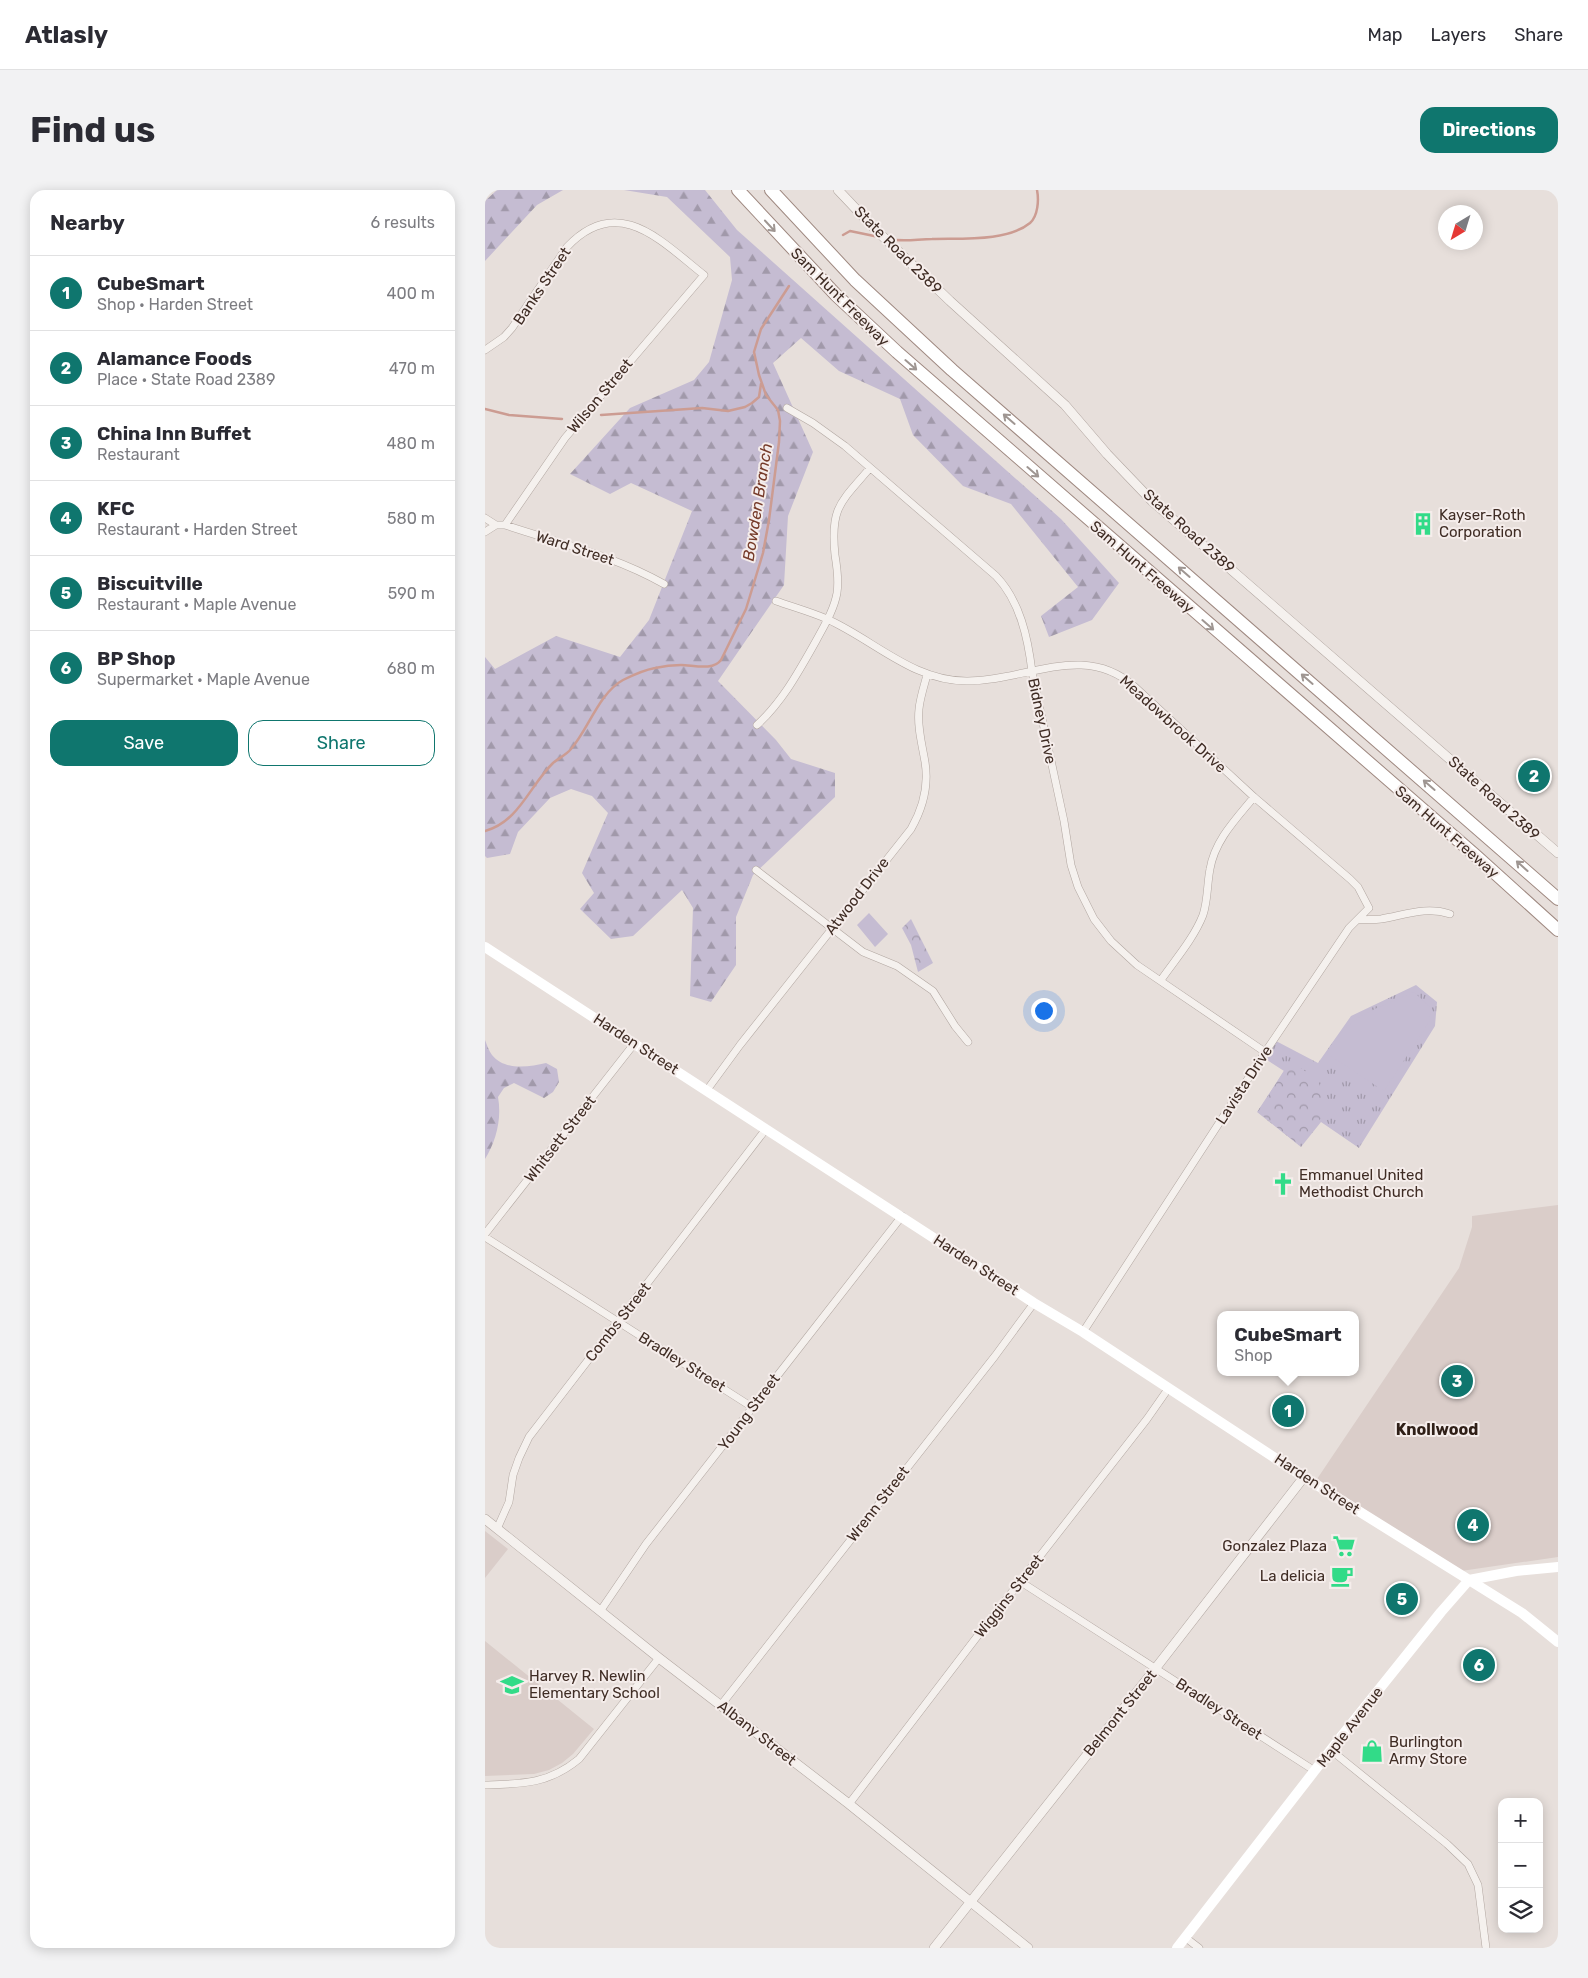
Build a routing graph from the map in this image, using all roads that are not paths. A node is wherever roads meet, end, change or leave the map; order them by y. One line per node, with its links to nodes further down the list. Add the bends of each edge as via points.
1 (738, 190): 25 (highway, Sam Hunt Freeway, one-way to 25, via 797,255 890,346)
2 (771, 190): 21 (highway, Sam Hunt Freeway, one-way to 2, via 952,370 855,280)
3 (838, 190): 19 (street, State Road 2389, via 949,301 1065,405 1152,501)
4 (704, 275): 5 (street, Banks Street, via 645,230 625,223 593,228 567,247 512,328); 10 (street, Wilson Street, via 565,438)
5 (485, 350)
6 (787, 408): 7 (street, Bidney Drive, via 824,430)
7 (870, 468): 14 (street, via 846,496 836,514 833,533 838,583); 15 (street, Bidney Drive, via 1000,580 1019,614 1029,647)
8 (485, 518): 9 (street)
9 (496, 525): 10 (street, Ward Street); 11 (street)
10 (505, 525): 12 (street, Ward Street, via 630,566)
11 (485, 532)
12 (664, 584)
13 (777, 601): 14 (street, Meadowbrook Drive)
14 (827, 620): 16 (street, Meadowbrook Drive); 17 (street, via 785,692)
15 (1032, 672): 16 (street, Meadowbrook Drive, via 966,682); 18 (street, Meadowbrook Drive, via 1082,664 1117,673); 27 (street, Bidney Drive, via 1078,888 1094,919 1111,941 1137,965)
16 (927, 675): 24 (street, Atwood Drive, via 919,708 926,772 922,805 911,829)
17 (757, 725)
18 (1254, 797): 23 (street, Meadowbrook Drive, via 1358,888 1369,908); 27 (street, via 1217,846 1209,870 1203,915)
19 (1558, 853)
20 (756, 870): 24 (street)
21 (1558, 899)
22 (1450, 914): 23 (street, via 1437,910 1420,911)
23 (1357, 920): 30 (street, Lavista Drive)
24 (832, 929): 28 (street, via 863,952 897,966 933,991); 31 (street, Atwood Drive)
25 (1558, 930)
26 (485, 947): 29 (main road, Harden Street)
27 (1161, 980): 30 (street, Bidney Drive)
28 (968, 1042)
29 (634, 1044): 31 (main road, Harden Street); 34 (street, Whitsett Street)
30 (1265, 1052): 37 (street, Lavista Drive)
31 (707, 1090): 32 (main road, Harden Street)
32 (766, 1129): 33 (main road, Harden Street); 36 (street, Combs Street)
33 (902, 1216): 35 (main road, Harden Street); 39 (street, Young Street)
34 (485, 1236): 36 (street, Bradley Street)
35 (1034, 1303): 37 (main road, Harden Street); 50 (street, Wrenn Street)
36 (618, 1321): 39 (street, Bradley Street); 42 (street, Combs Street, via 529,1437 519,1458 509,1502)
37 (1083, 1332): 38 (main road, Harden Street)
38 (1168, 1389): 40 (main road, Harden Street); 45 (street, Wiggins Street)
39 (752, 1407): 46 (street, Young Street, via 646,1544)
40 (1304, 1477): 44 (main road, Harden Street); 49 (street, Belmont Street)
41 (485, 1519): 42 (street, Albany Street)
42 (497, 1529): 46 (street, Albany Street)
43 (1558, 1567): 44 (main road)
44 (1469, 1580): 47 (main road, Harden Street); 51 (main road, Maple Avenue)
45 (1021, 1582): 49 (street, Bradley Street); 54 (street, Wiggins Street)
46 (601, 1610): 48 (street, Albany Street)
47 (1558, 1642)
48 (659, 1658): 50 (street, Albany Street); 53 (street, via 579,1759 567,1769 533,1782)
49 (1155, 1669): 52 (street, Bradley Street); 55 (street, Belmont Street)
50 (721, 1705): 54 (street, Albany Street)
51 (1332, 1750): 52 (main road, Maple Avenue); 61 (street, via 1468,1864 1478,1885)
52 (1315, 1771): 56 (main road, Maple Avenue)
53 (485, 1785)
54 (849, 1804): 55 (street, Albany Street)
55 (971, 1902): 57 (street, Belmont Street); 58 (street, Albany Street)
56 (1186, 1938): 59 (main road, Maple Avenue); 60 (street)
57 (934, 1948)
58 (1028, 1948)
59 (1177, 1948)
60 (1199, 1948)
61 (1486, 1948)

